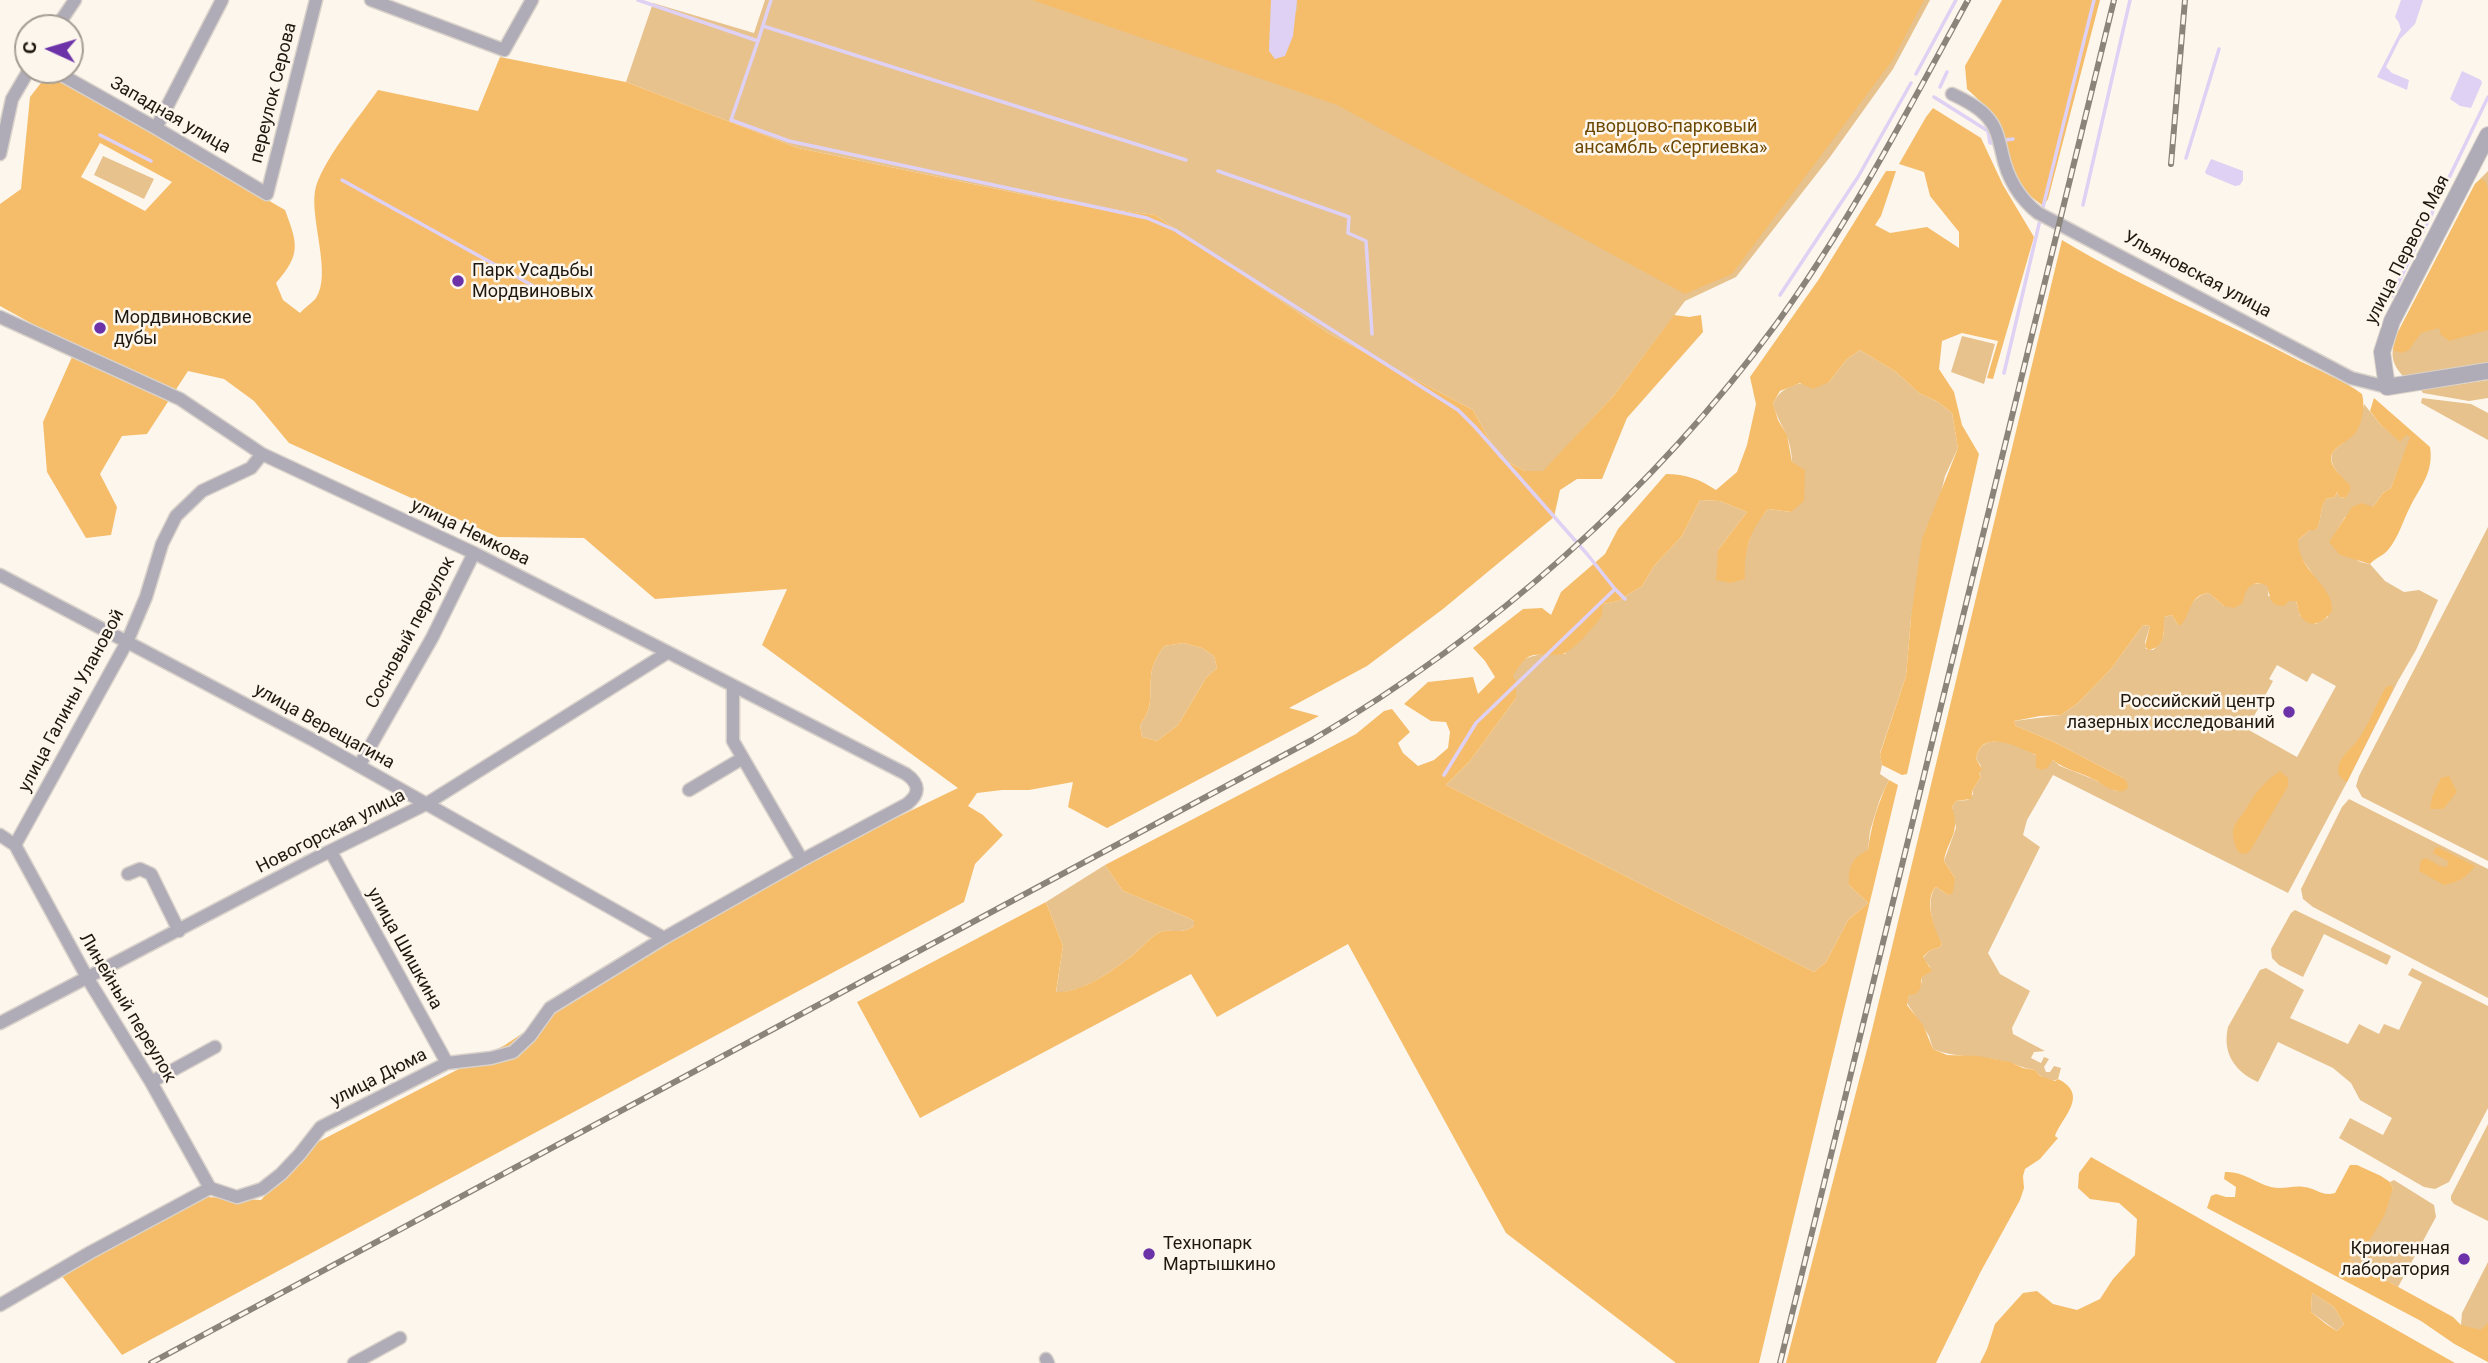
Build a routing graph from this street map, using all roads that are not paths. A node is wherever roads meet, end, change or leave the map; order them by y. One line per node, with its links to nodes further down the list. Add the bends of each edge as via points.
1 (222, 0): 8 (street)
2 (316, 0): 11 (street, переулок Серова)
3 (371, 0): 4 (street, via 504,50)
4 (532, 0)
5 (21, 84): 10 (street, via 12,99)
6 (78, 84): 8 (street, Западная улица)
7 (1952, 94): 14 (street, Ульяновская улица, via 1988,117 2011,179 2023,201 2038,213 2351,378)
8 (156, 128): 11 (street, Западная улица)
9 (2488, 135): 14 (street, улица Первого Мая, via 2388,330 2382,352)
10 (0, 154)
11 (267, 194)
12 (0, 317): 15 (street, улица Немкова, via 180,399)
13 (2488, 371): 14 (street, Ульяновская улица)
14 (2387, 387)
15 (262, 454): 16 (street, улица Немкова); 18 (street, улица Галины Улановой, via 251,468 202,491 176,516)
16 (474, 553): 19 (street, улица Немкова); 22 (street, Сосновый переулок)
17 (0, 575): 18 (street, улица Верещагина)
18 (127, 642): 22 (street, улица Верещагина); 27 (street, улица Галины Улановой)
19 (667, 653): 20 (street, улица Немкова); 25 (street, Новогорская улица)
20 (733, 686): 21 (street, via 733,741); 24 (street, улица Немкова, via 906,774 915,780)
21 (743, 758): 23 (street); 29 (street)
22 (359, 766): 25 (street, улица Верещагина)
23 (689, 790)
24 (918, 790): 29 (street, улица Дюма, via 907,804)
25 (426, 804): 28 (street, Новогорская улица); 32 (street, улица Верещагина)
26 (0, 835): 27 (street)
27 (15, 845): 33 (street, Линейный переулок)
28 (331, 852): 31 (street, Новогорская улица); 36 (street, улица Шишкина)
29 (802, 860): 32 (street, улица Дюма)
30 (128, 874): 31 (street, via 140,869 150,874)
31 (179, 931): 33 (street, Новогорская улица)
32 (664, 938): 36 (street, улица Дюма, via 550,1009 513,1052)
33 (88, 979): 34 (street, Новогорская улица); 37 (street, Линейный переулок)
34 (0, 1023)
35 (215, 1047): 37 (street)
36 (447, 1063): 38 (street, улица Дюма, via 321,1127 290,1165 262,1189 237,1197)
37 (151, 1082): 38 (street, Линейный переулок)
38 (210, 1188): 39 (street)
39 (0, 1305)
40 (401, 1338): 41 (street)
41 (354, 1363)

